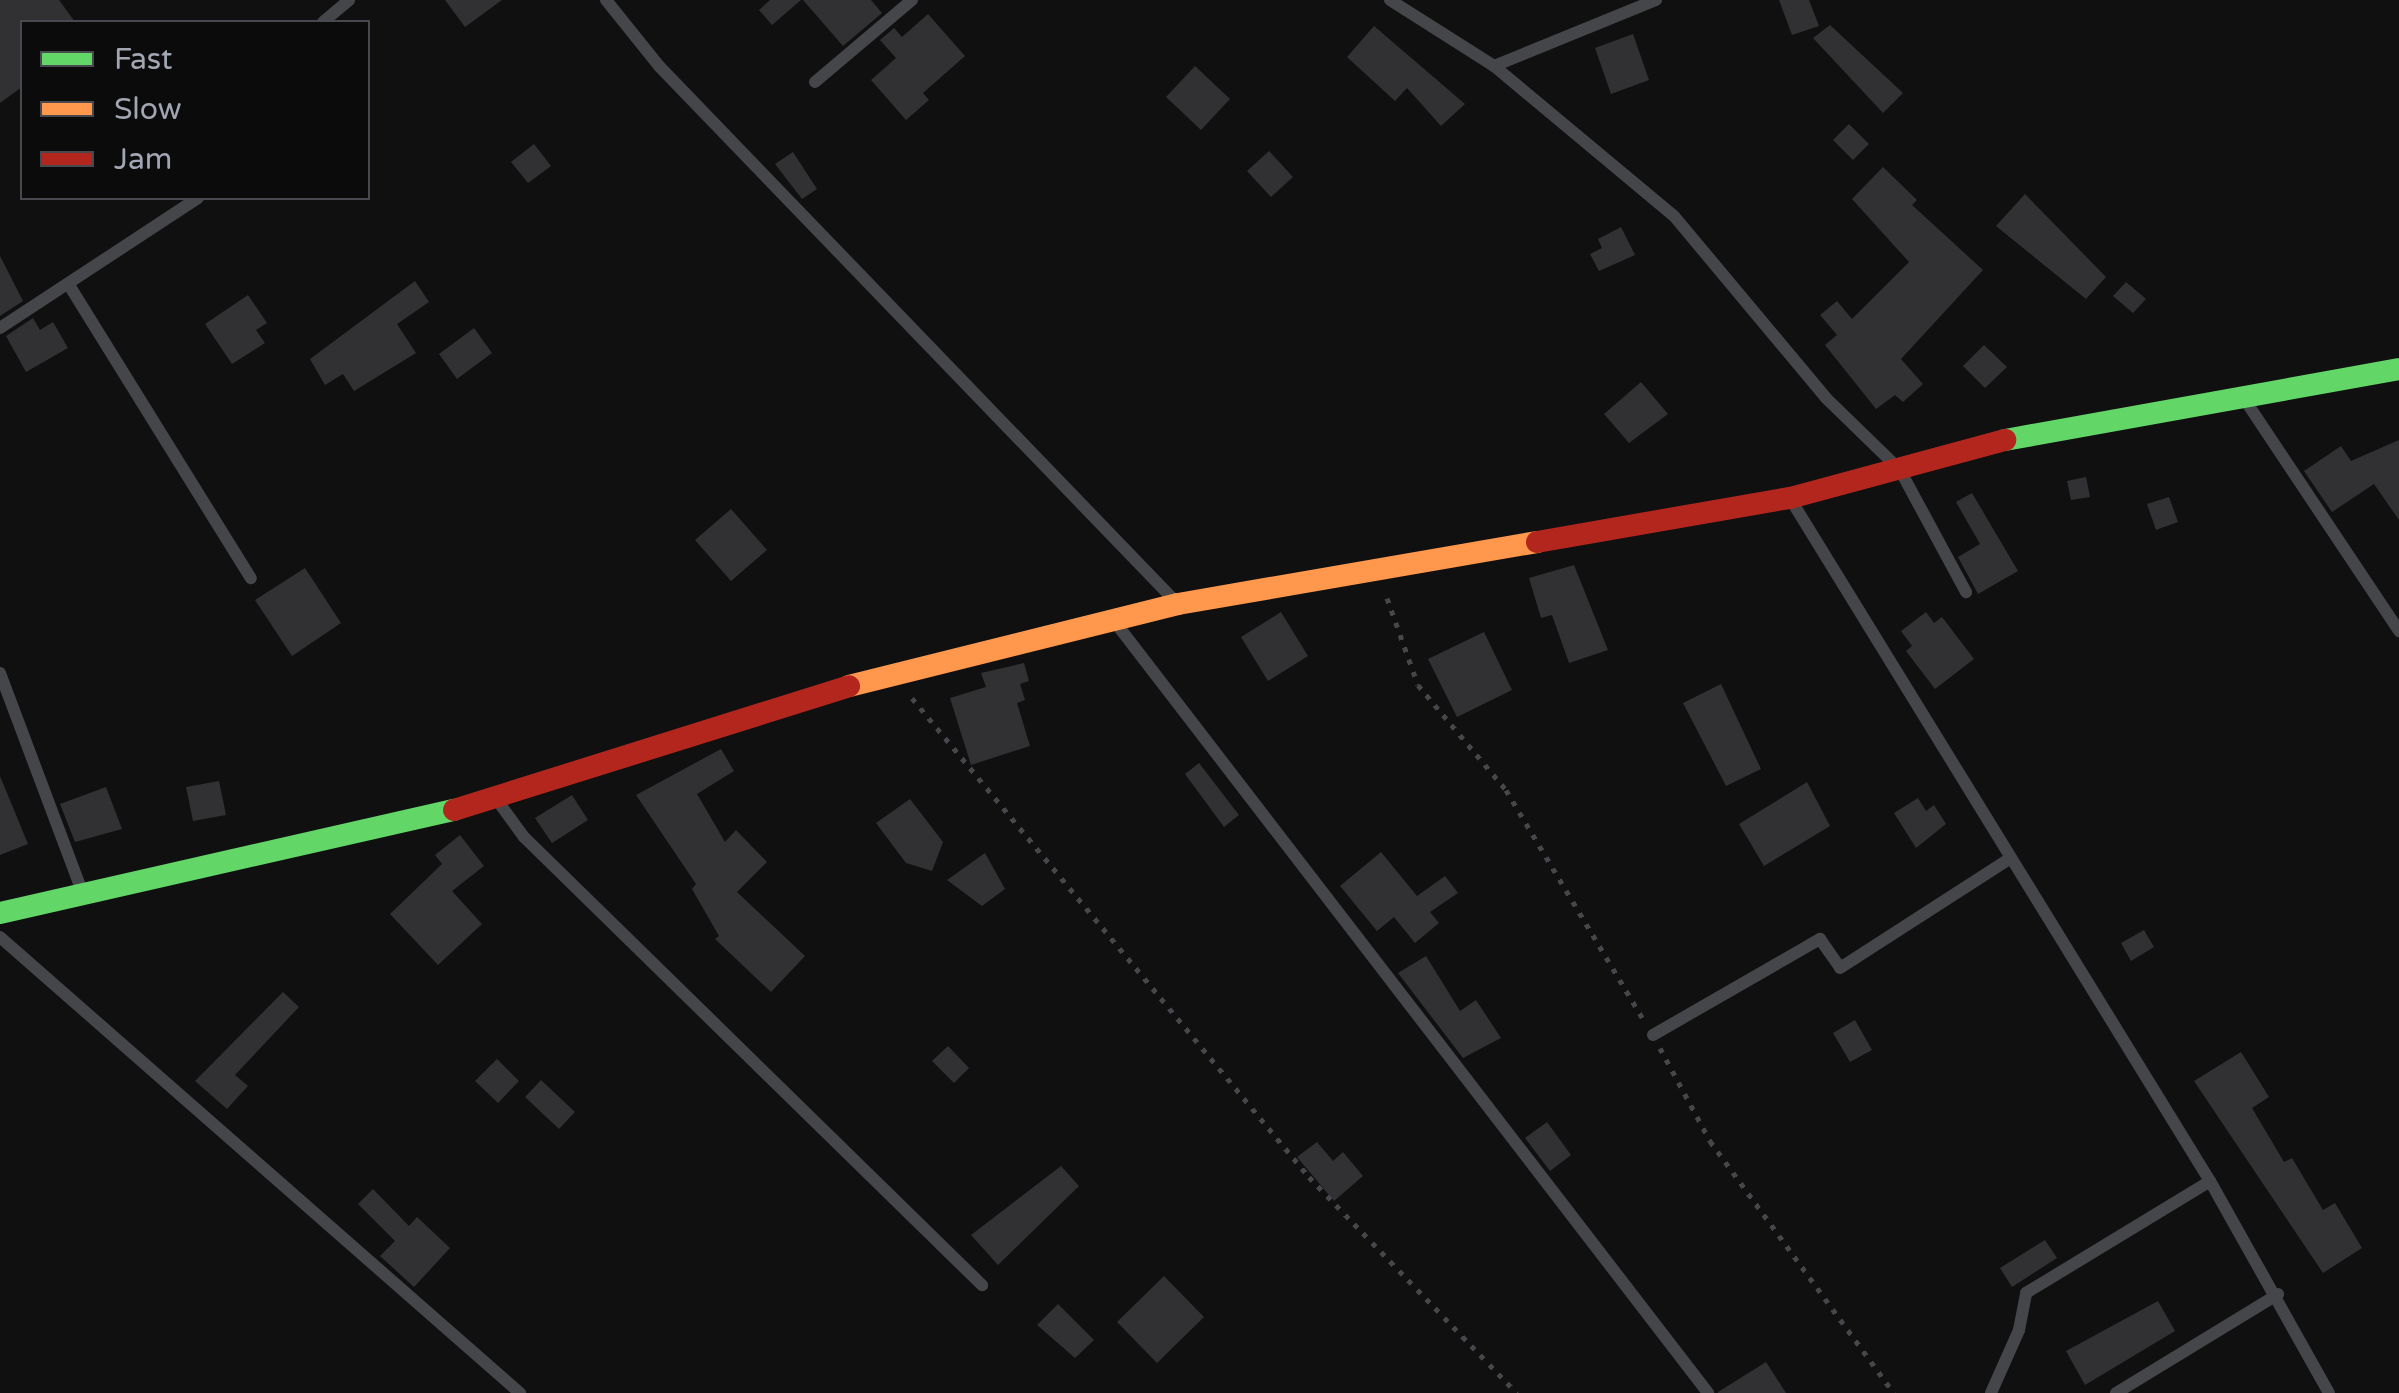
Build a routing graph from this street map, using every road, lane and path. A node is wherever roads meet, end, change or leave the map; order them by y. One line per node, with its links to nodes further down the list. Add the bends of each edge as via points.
1 (350, 0): 6 (lane)
2 (606, 0): 19 (lane, via 660,66)
3 (912, 0): 8 (lane)
4 (1390, 0): 7 (lane)
5 (1656, 0): 7 (lane)
6 (325, 20)
7 (1494, 66): 14 (lane, via 1674,216 1826,398)
8 (815, 82)
9 (195, 200): 10 (lane)
10 (69, 286): 11 (lane); 17 (lane)
11 (0, 328)
12 (2399, 369): 13 (street)
13 (2240, 394): 14 (street, via 2037,431); 21 (lane)
14 (1900, 470): 15 (street); 18 (lane)
15 (1790, 498): 16 (street); 25 (lane)
16 (1376, 566): 19 (street); 29 (path, via 1418,685 1506,790)
17 (251, 578)
18 (1966, 592)
19 (1178, 604): 20 (street)
20 (1115, 622): 23 (street); 35 (lane)
21 (2399, 630)
22 (0, 673): 26 (lane)
23 (891, 673): 24 (street); 34 (path, via 1309,1178)
24 (495, 798): 26 (street); 31 (lane, via 524,837)
25 (2010, 860): 29 (lane, via 1840,968 1820,939); 30 (lane)
26 (84, 898): 27 (street)
27 (0, 913)
28 (0, 938): 33 (lane)
29 (1653, 1035): 36 (path, via 1710,1141)
30 (2210, 1181): 32 (lane); 37 (lane, via 2026,1293 2019,1330)
31 (982, 1285)
32 (2278, 1294): 38 (lane); 39 (lane)
33 (520, 1393)
34 (1517, 1393)
35 (1708, 1393)
36 (1894, 1393)
37 (1990, 1393)
38 (2116, 1393)
39 (2329, 1393)

